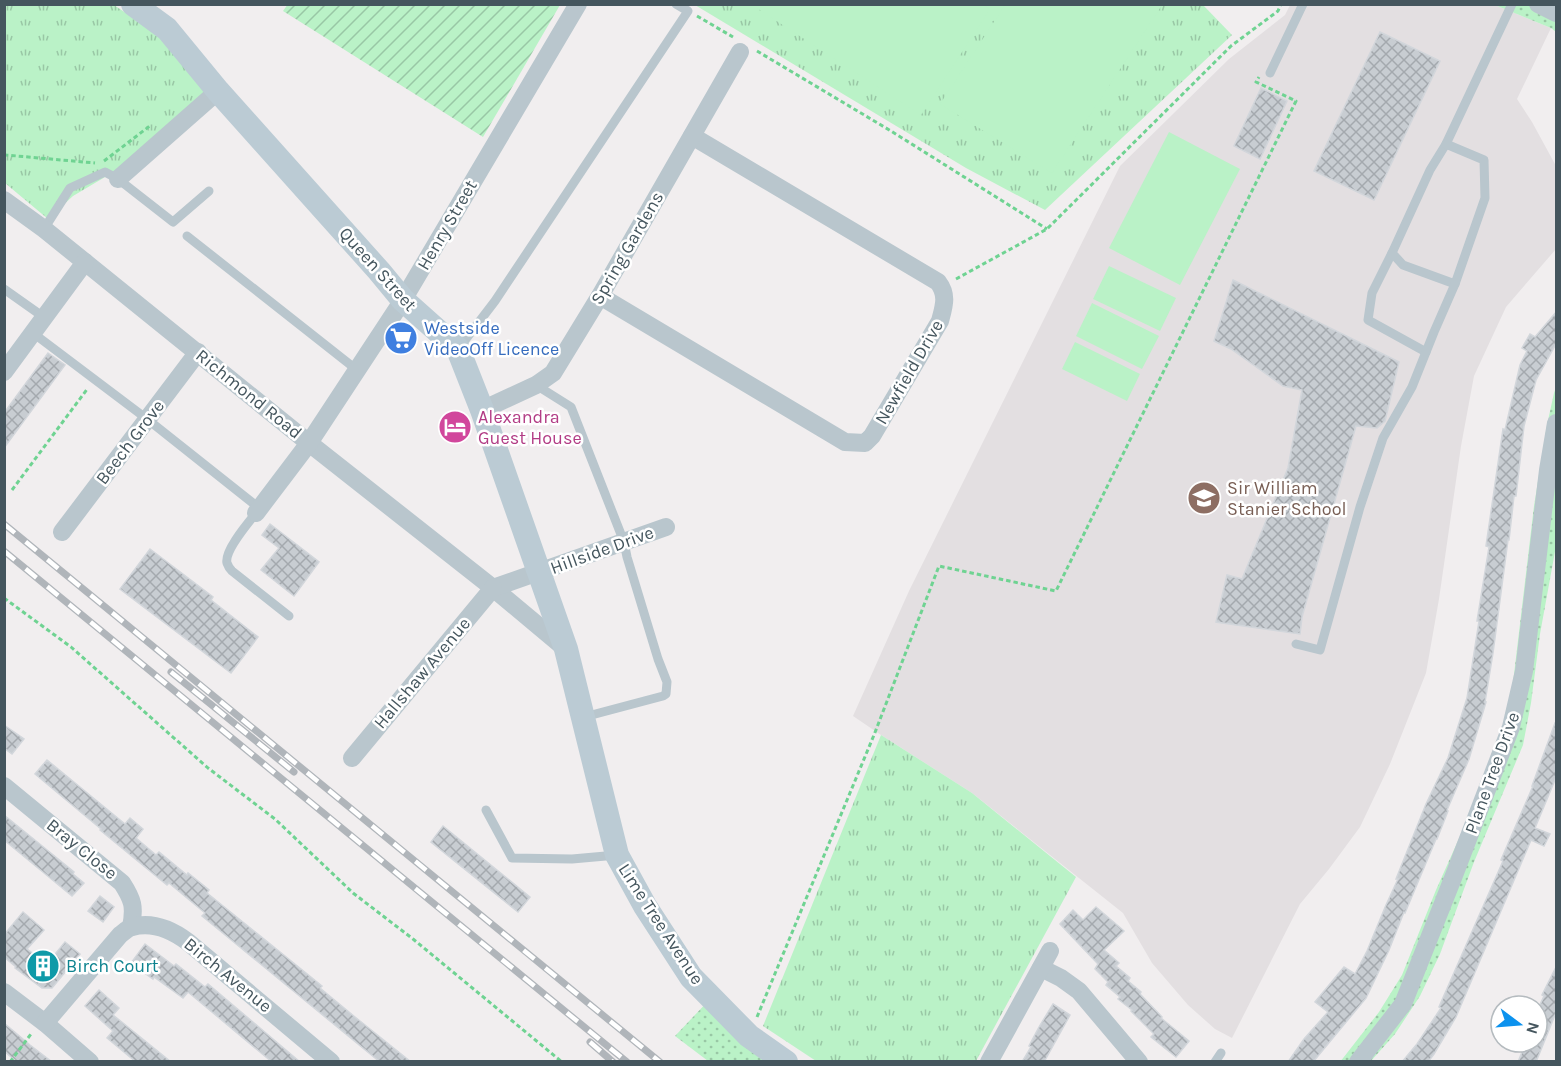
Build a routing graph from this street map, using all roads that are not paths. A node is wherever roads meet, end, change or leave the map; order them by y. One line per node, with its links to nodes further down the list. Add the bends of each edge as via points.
1 (133, 4): 10 (street, Queen Street, via 167,29)
2 (578, 4): 23 (street, Henry Street)
3 (676, 4): 26 (lane, via 688,11 495,301)
4 (1303, 4): 9 (lane)
5 (1512, 4): 12 (lane)
6 (1538, 4): 7 (street)
7 (1557, 14)
8 (740, 52): 11 (street, Spring Gardens)
9 (1266, 73)
10 (219, 91): 13 (street); 23 (street, Queen Street)
11 (692, 136): 22 (street, Spring Gardens); 22 (street, Newfield Drive, via 938,282 945,302 940,321 872,436 865,442 845,442)
12 (1446, 144): 18 (lane); 20 (lane, via 1484,160 1485,198)
13 (118, 179): 14 (lane, via 173,222); 16 (lane, via 105,172 70,188)
14 (209, 191)
15 (5, 203): 16 (street, Richmond Road)
16 (44, 229): 19 (street, Richmond Road)
17 (187, 236): 29 (lane)
18 (1392, 253): 20 (lane, via 1403,265); 28 (lane, via 1372,292 1368,320)
19 (85, 262): 24 (street); 27 (street, Richmond Road)
20 (1455, 284): 28 (lane)
21 (4, 289): 24 (lane)
22 (600, 296): 31 (street, Spring Gardens, via 553,373)
23 (403, 300): 26 (street, Queen Street); 29 (street, Henry Street)
24 (45, 318): 25 (street)
25 (33, 333): 30 (street); 33 (lane)
26 (458, 349): 32 (street, Queen Street)
27 (198, 352): 33 (street, Beech Grove); 35 (street, Richmond Road)
28 (1426, 352): 44 (lane, via 1412,387 1383,438 1320,650)
29 (357, 370): 35 (street, Henry Street)
30 (4, 372)
31 (536, 385): 32 (street, Spring Gardens); 40 (lane, via 571,407)
32 (482, 410): 41 (street, Queen Street)
33 (147, 419): 37 (lane); 39 (street, Beech Grove)
34 (1557, 423): 36 (street, Plane Tree Drive)
35 (309, 443): 37 (street, Henry Street); 42 (street, Richmond Road)
36 (1552, 470): 61 (street, Plane Tree Drive, via 1524,671 1511,727 1402,1004)
37 (257, 511): 43 (lane, via 231,548 227,563 232,572)
38 (666, 527): 40 (street, Hillside Drive)
39 (62, 532)
40 (624, 542): 41 (street, Hillside Drive); 46 (lane, via 667,682 666,694)
41 (539, 573): 42 (street); 45 (street, Queen Street)
42 (493, 588): 45 (street, Richmond Road); 47 (street, Hallshaw Avenue)
43 (289, 616)
44 (1296, 644)
45 (566, 649): 46 (street, Lime Tree Avenue)
46 (582, 717): 50 (street, Lime Tree Avenue)
47 (352, 758)
48 (4, 786): 51 (street, Bray Close, via 122,883 134,912)
49 (486, 810): 50 (lane, via 512,858)
50 (617, 855): 58 (street, Lime Tree Avenue, via 691,977 749,1035)
51 (131, 927): 55 (street); 57 (street, Birch Avenue, via 159,926 175,933)
52 (1050, 951): 53 (street)
53 (1041, 968): 59 (street); 60 (street, via 1079,991)
54 (4, 992): 55 (street)
55 (43, 1022): 56 (street)
56 (90, 1062)
57 (331, 1062)
58 (786, 1062)
59 (989, 1062)
60 (1139, 1062)
61 (1358, 1062)

